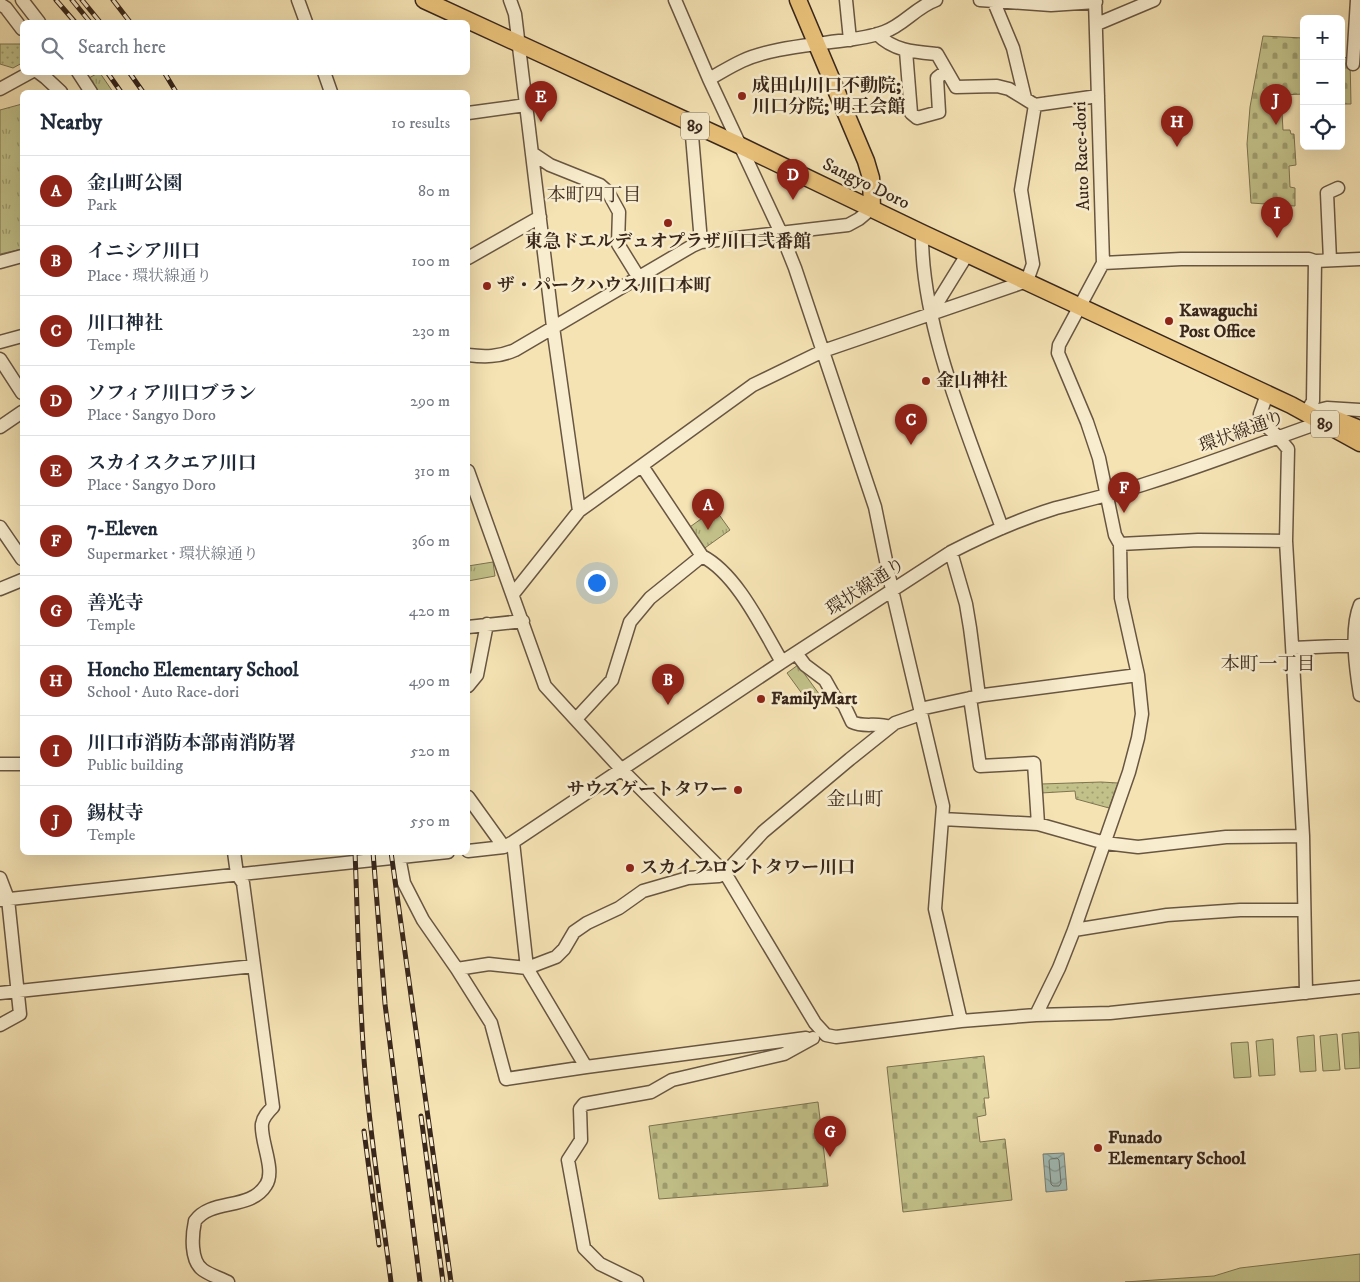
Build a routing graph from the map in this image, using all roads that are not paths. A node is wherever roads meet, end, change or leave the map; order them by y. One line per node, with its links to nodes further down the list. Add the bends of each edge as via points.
1 (22, 0): 15 (street)
2 (298, 0): 16 (street)
3 (424, 0): 17 (main road, Sangyo Doro / 89)
4 (510, 0): 23 (street)
5 (675, 0): 33 (street)
6 (798, 0): 24 (main road)
7 (846, 0): 22 (street)
8 (936, 0): 21 (street, via 914,12 902,24)
9 (980, 0): 12 (street)
10 (1154, 0): 19 (street)
11 (1357, 0): 26 (street)
12 (994, 1): 13 (street, via 1051,5); 40 (street)
13 (1096, 1): 19 (street, Auto Race-dori)
14 (0, 4): 20 (street)
15 (37, 20)
16 (305, 20)
17 (467, 20)
18 (470, 21): 23 (main road, Sangyo Doro / 89)
19 (1097, 24): 39 (street, Auto Race-dori)
20 (20, 26)
21 (877, 34): 22 (street); 25 (street)
22 (850, 40): 24 (street)
23 (519, 44): 41 (street); 43 (main road, Sangyo Doro / 89)
24 (816, 44): 33 (street, via 743,60); 47 (main road, via 866,161 871,178)
25 (906, 51): 27 (street, via 937,54); 27 (street, via 911,113 917,118 939,112 937,78)
26 (1353, 64)
27 (946, 71): 40 (street, via 956,87 997,86 1009,89)
28 (25, 75): 34 (street)
29 (42, 75): 35 (street)
30 (54, 75): 36 (street)
31 (80, 75): 37 (street)
32 (325, 75): 38 (street)
33 (709, 80): 44 (street)
34 (1, 88)
35 (61, 90)
36 (62, 90)
37 (90, 90)
38 (330, 90)
39 (1098, 96): 40 (street); 59 (street, Auto Race-dori)
40 (1030, 102): 61 (street, via 1021,190 1033,264)
41 (526, 105): 42 (street); 45 (street)
42 (470, 113)
43 (691, 124): 44 (main road, Sangyo Doro / 89); 51 (street)
44 (739, 145): 47 (main road, Sangyo Doro / 89); 49 (street)
45 (532, 152): 48 (street); 60 (street, via 550,165 600,185 608,192 619,212 618,244)
46 (1338, 188): 56 (street, via 1327,193)
47 (872, 208): 49 (street, via 848,225); 50 (main road, Sangyo Doro / 89)
48 (540, 217): 54 (street); 64 (street)
49 (781, 233): 51 (street); 67 (street)
50 (922, 233): 52 (main road, Sangyo Doro / 89); 63 (street)
51 (701, 242): 60 (street)
52 (968, 254): 61 (main road, Sangyo Doro / 89); 63 (street)
53 (20, 257): 58 (street)
54 (470, 257)
55 (1360, 259): 56 (street)
56 (1330, 260): 57 (street)
57 (1315, 261): 59 (street, via 1309,258); 74 (street)
58 (0, 262)
59 (1103, 262): 62 (street, Auto Race-dori)
60 (639, 278): 64 (street)
61 (1027, 281): 62 (main road, Sangyo Doro / 89); 63 (street)
62 (1080, 306): 71 (main road, Sangyo Doro / 89); 81 (street, Auto Race-dori, via 1058,353 1087,422)
63 (931, 313): 67 (street); 84 (street, via 950,382)
64 (553, 327): 68 (street, via 504,355); 82 (street)
65 (20, 337): 66 (street)
66 (0, 342)
67 (822, 350): 79 (street, via 753,385); 92 (street, via 875,507)
68 (470, 355)
69 (0, 359): 70 (street)
70 (20, 390)
71 (1267, 394): 74 (main road, Sangyo Doro / 89); 77 (street, via 1260,414 1262,422)
72 (1360, 410): 74 (street, via 1327,408)
73 (20, 413): 75 (street)
74 (1314, 413): 76 (main road, Sangyo Doro / 89); 77 (street, 環状線通り, via 1310,426); 78 (main road, Sangyo Doro / 89)
75 (0, 426)
76 (1360, 429)
77 (1278, 437): 81 (street, 環状線通り); 85 (street, via 1288,449)
78 (1360, 443)
79 (642, 466): 82 (street); 89 (street)
80 (470, 476): 93 (street)
81 (1107, 496): 84 (street, 環状線通り, via 1055,508); 86 (street, Auto Race-dori)
82 (579, 511): 93 (street)
83 (0, 527): 88 (street)
84 (1002, 528): 87 (street, 環状線通り)
85 (1286, 541): 86 (street, via 1198,540); 99 (street)
86 (1120, 544): 102 (street, Auto Race-dori, via 1121,598)
87 (951, 552): 92 (street, 環状線通り); 105 (street, via 966,604)
88 (20, 556)
89 (702, 556): 101 (street, via 712,561 735,584); 107 (street, via 650,598 630,622 612,680)
90 (20, 581): 91 (street)
91 (0, 590)
92 (892, 590): 100 (street, 環状線通り); 106 (street)
93 (513, 594): 95 (street)
94 (1360, 605): 98 (street, via 1355,629)
95 (523, 621): 96 (street); 107 (street, via 545,686)
96 (488, 624): 97 (street); 103 (street, via 477,675)
97 (470, 626)
98 (1358, 645): 99 (street); 104 (street, via 1356,668)
99 (1293, 648): 115 (street)
100 (796, 653): 101 (street, 環状線通り); 108 (street, via 805,665 825,680 852,722 860,726)
101 (782, 662): 111 (street, 環状線通り)
102 (1138, 675): 105 (street); 116 (street, Auto Race-dori, via 1142,714 1138,738)
103 (470, 684)
104 (1360, 695)
105 (974, 697): 106 (street); 114 (street, via 980,766 1034,763)
106 (921, 712): 108 (street); 113 (street, via 943,806)
107 (576, 719): 111 (street)
108 (890, 726): 123 (street, via 763,832)
109 (0, 764): 110 (street)
110 (20, 764)
111 (622, 770): 117 (street, 環状線通り); 123 (street)
112 (470, 799): 117 (street)
113 (942, 819): 114 (street); 137 (street, via 935,909)
114 (1038, 824): 116 (street)
115 (1303, 836): 116 (street, via 1226,837 1138,847); 127 (street)
116 (1105, 843): 128 (street, Auto Race-dori)
117 (508, 845): 118 (street, 環状線通り); 130 (street)
118 (470, 850)
119 (234, 855): 124 (street)
120 (424, 855): 122 (street)
121 (331, 858): 122 (street); 124 (street)
122 (399, 858): 131 (street, via 404,883 423,920)
123 (725, 873): 130 (street, via 688,878 644,891 574,932 556,956); 139 (street, via 815,1023)
124 (237, 874): 126 (street); 129 (street, via 243,883)
125 (0, 878): 126 (street)
126 (4, 900): 133 (street)
127 (1304, 910): 128 (street, via 1167,915); 135 (street)
128 (1074, 930): 136 (street, Auto Race-dori)
129 (254, 966): 133 (street); 142 (street, via 273,1108 262,1124 268,1182 259,1193 233,1205 207,1210 195,1221 194,1253 198,1266)
130 (527, 968): 131 (street, via 489,964); 141 (street)
131 (457, 969): 141 (street, via 491,1023 506,1079)
132 (1360, 987): 135 (street)
133 (18, 991): 134 (street); 138 (street, via 20,1014)
134 (0, 993)
135 (1306, 994): 136 (street, via 1110,1013)
136 (1036, 1015): 137 (street)
137 (961, 1021): 139 (street, via 854,1036)
138 (0, 1025)
139 (826, 1036): 140 (street)
140 (813, 1038): 141 (street); 143 (street, via 784,1054 672,1080 651,1092 584,1104 580,1109 581,1140 568,1160 584,1248 600,1264)
141 (586, 1067)
142 (228, 1282)
143 (637, 1282)

